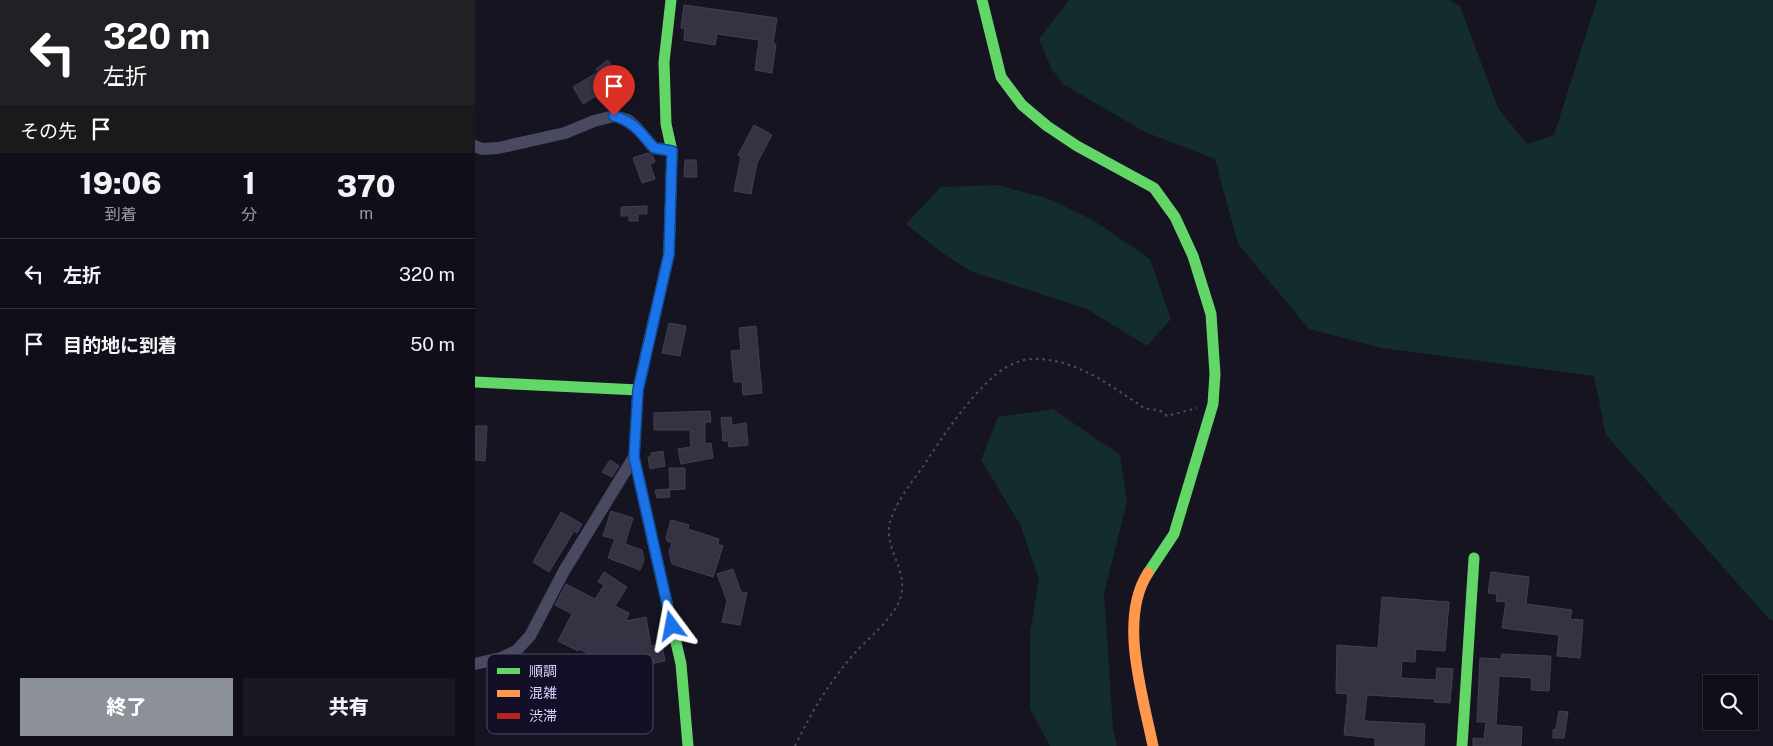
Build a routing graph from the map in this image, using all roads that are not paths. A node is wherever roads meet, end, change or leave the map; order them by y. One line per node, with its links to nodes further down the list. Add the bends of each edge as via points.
1 (671, 0): 4 (main road, via 664,62 666,124)
2 (982, 0): 11 (main road, via 1001,77 1022,105 1047,126 1154,188 1175,217 1193,256 1211,314 1215,374 1213,404 1174,534 1144,580 1136,608 1136,659)
3 (475, 146): 4 (street, via 498,148 565,133 614,116 628,120 654,148)
4 (672, 151): 6 (main road, via 669,254)
5 (475, 382): 6 (main road)
6 (638, 390): 7 (main road)
7 (634, 457): 9 (street, via 564,571 530,636); 10 (main road, via 681,664)
8 (1474, 558): 12 (main road)
9 (510, 654)
10 (689, 746)
11 (1153, 746)
12 (1462, 746)

